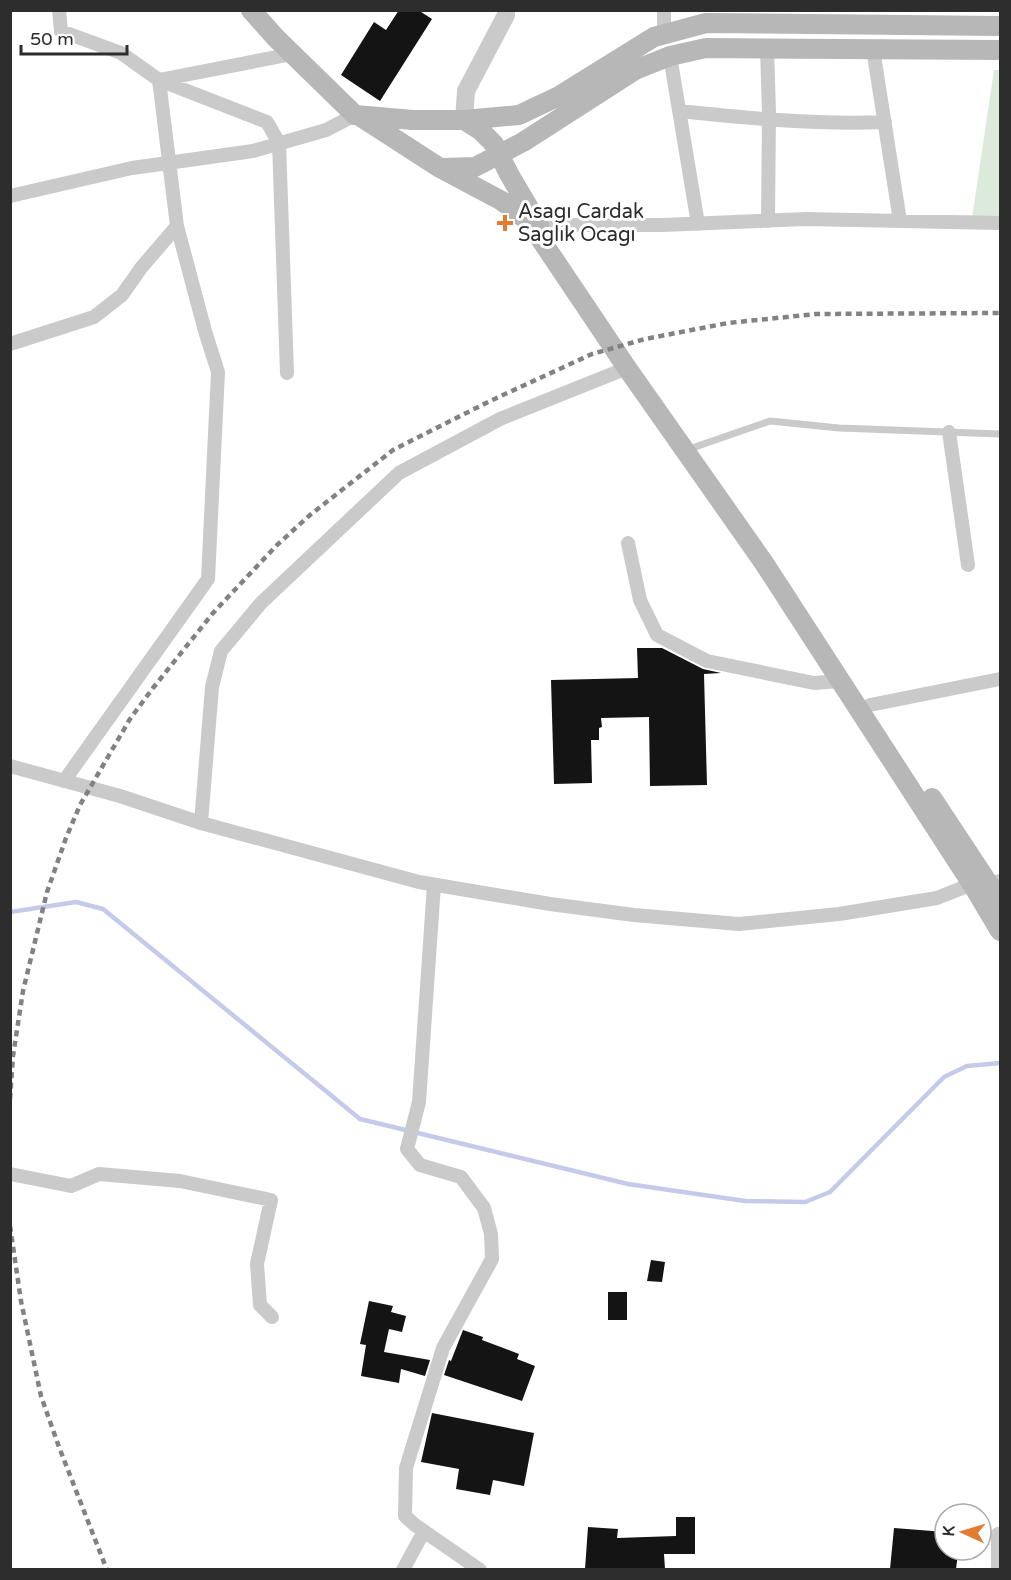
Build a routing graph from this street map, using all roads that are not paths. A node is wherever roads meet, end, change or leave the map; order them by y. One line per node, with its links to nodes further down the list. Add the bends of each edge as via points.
1 (59, 10): 14 (street, via 61,31 121,53)
2 (251, 10): 12 (main road)
3 (506, 10): 17 (street, via 466,91)
4 (664, 10): 8 (street)
5 (765, 17): 6 (main road); 8 (main road, via 706,23)
6 (885, 18): 7 (main road)
7 (988, 21)
8 (664, 34): 17 (main road, via 519,116)
9 (767, 49): 10 (main road); 13 (main road, via 705,48); 18 (street)
10 (873, 49): 11 (main road); 19 (street)
11 (1000, 50)
12 (292, 54): 14 (street); 16 (main road)
13 (670, 56): 15 (street); 21 (main road, via 635,70)
14 (159, 80): 20 (street, via 267,123); 22 (street)
15 (679, 111): 18 (street); 28 (street)
16 (356, 115): 17 (main road); 20 (street, via 326,130); 23 (main road)
17 (464, 120): 21 (main road, via 480,130)
18 (769, 120): 19 (street); 25 (street)
19 (885, 122): 26 (street)
20 (279, 143): 22 (street, via 253,151); 33 (street)
21 (500, 155): 23 (main road, via 475,167); 29 (main road)
22 (171, 162): 24 (street); 30 (street)
23 (440, 168): 32 (main road, via 502,201 530,222)
24 (10, 196)
25 (768, 220): 26 (street); 28 (street)
26 (900, 221): 27 (street)
27 (1000, 223)
28 (698, 224): 29 (street)
29 (540, 225): 36 (main road)
30 (177, 226): 31 (street, via 122,295 94,317); 43 (street, via 218,372 208,579)
31 (10, 344)
32 (627, 368): 40 (main road, via 764,563); 44 (street, via 500,419 399,473 261,603 221,651 212,687)
33 (287, 373)
34 (949, 432): 35 (lane); 36 (lane, via 770,421); 38 (street)
35 (1000, 434)
36 (695, 447): 41 (main road)
37 (628, 543): 40 (street, via 640,600 657,635 707,660 814,683)
38 (968, 565)
39 (1000, 679): 41 (street)
40 (840, 681): 46 (main road)
41 (870, 705): 46 (main road)
42 (10, 766): 43 (street)
43 (64, 781): 44 (street)
44 (201, 823): 45 (street)
45 (434, 885): 46 (street, via 613,912 739,924 839,914); 50 (street, via 419,1102 407,1149 420,1165 461,1177 484,1208 492,1258 443,1348 406,1468 405,1516)
46 (991, 888): 47 (main road)
47 (1000, 930)
48 (10, 1174): 49 (street, via 71,1186 99,1174 180,1181 271,1200 257,1264 260,1305)
49 (272, 1317)
50 (424, 1532): 52 (street); 53 (street)
51 (998, 1534): 54 (street)
52 (403, 1569)
53 (480, 1569)
54 (998, 1569)

